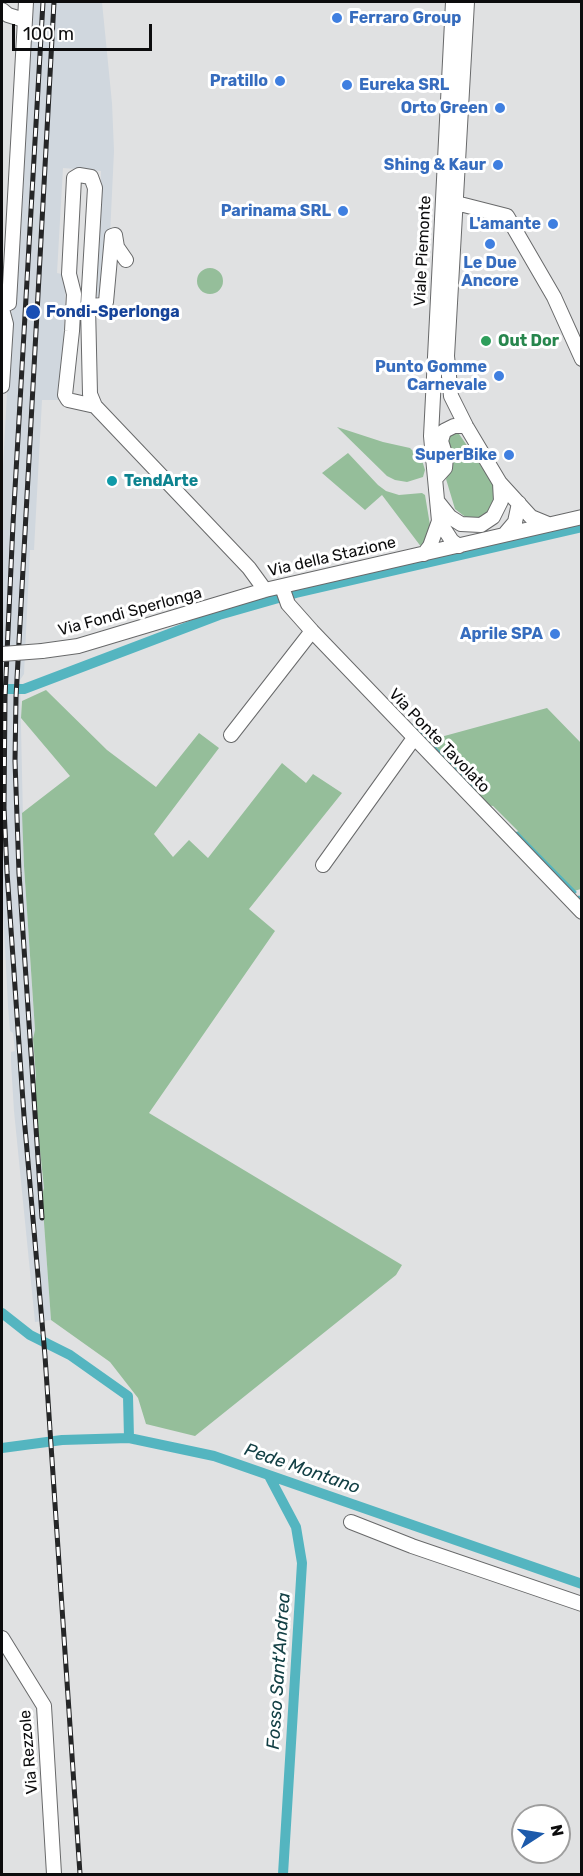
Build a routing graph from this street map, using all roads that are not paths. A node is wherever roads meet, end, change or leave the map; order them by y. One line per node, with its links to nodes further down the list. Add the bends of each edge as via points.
1 (26, 2): 5 (street)
2 (453, 2): 18 (street, Viale Piemonte, via 432,426)
3 (467, 2): 6 (street, Viale Piemonte)
4 (2, 10): 5 (street)
5 (24, 21): 11 (street, via 9,303)
6 (456, 203): 14 (street, via 507,216 554,297); 17 (street, Viale Piemonte, via 447,356 451,396)
7 (126, 260): 10 (street, via 117,247 115,235 111,236 106,302)
8 (74, 291): 9 (street); 9 (street, Via della Stazione, via 69,274 74,178 79,175 91,177 95,188); 12 (street, Via della Stazione)
9 (90, 291): 10 (street, Via della Stazione)
10 (88, 306): 13 (street, Via della Stazione)
11 (2, 308): 15 (street, via 6,324)
12 (71, 340): 13 (street); 16 (street, Via della Stazione, via 65,395 69,400)
13 (88, 341): 16 (street, Via della Stazione, via 90,394)
14 (582, 359)
15 (2, 386)
16 (95, 406): 28 (street, Via della Stazione, via 249,568)
17 (466, 426): 18 (street, via 444,431 441,441 445,468); 19 (street, Viale Piemonte)
18 (436, 478): 20 (street, Viale Piemonte)
19 (500, 483): 20 (street, via 501,501 493,517 481,525 461,524 450,518); 21 (street, Viale Piemonte)
20 (438, 502): 23 (street, Viale Piemonte)
21 (519, 503): 24 (street, Viale Piemonte, via 531,517); 25 (street, via 515,522)
22 (582, 518): 24 (street, Via della Stazione)
23 (439, 521): 26 (street); 27 (street)
24 (549, 524): 25 (street, Via della Stazione)
25 (504, 535): 26 (street, Via della Stazione)
26 (459, 546): 27 (street, Via della Stazione)
27 (424, 554): 29 (street, Via della Stazione)
28 (265, 590): 29 (street, Via della Stazione); 31 (street, Via Fondi Sperlonga, bridge, via 78,646)
29 (285, 595): 30 (street, Via Ponte Tavolato)
30 (312, 631): 32 (street); 33 (street, Via Ponte Tavolato)
31 (2, 654)
32 (231, 735)
33 (414, 738): 34 (street); 35 (street, Via Ponte Tavolato)
34 (323, 865)
35 (582, 912)
36 (351, 1522): 37 (street)
37 (582, 1604)
38 (2, 1638): 39 (street, Via Rezzole, via 44,1706)
39 (54, 1875)

